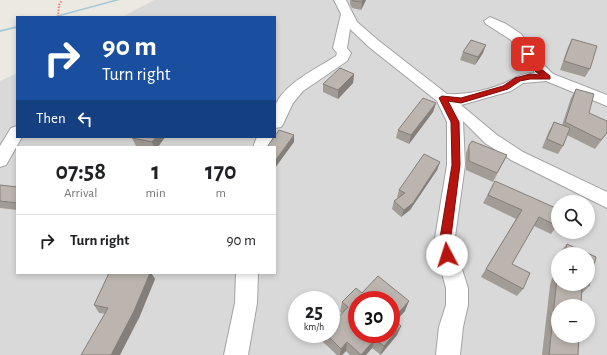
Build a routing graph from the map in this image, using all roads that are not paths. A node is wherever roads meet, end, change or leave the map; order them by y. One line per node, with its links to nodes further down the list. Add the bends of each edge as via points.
1 (343, 7): 4 (street, via 352,24); 6 (street, via 340,48 344,53 342,58 301,84 285,102 281,116)
2 (490, 22): 3 (street, via 505,28 515,36 538,69)
3 (548, 77): 4 (street, via 518,80 506,88 461,100); 5 (street)
4 (442, 98): 9 (street, via 491,139 517,156); 12 (street, via 455,122 456,165 444,244 457,294 457,305 451,326)
5 (607, 101)
6 (276, 122)
7 (16, 134): 8 (street)
8 (0, 161)
9 (607, 201)
10 (247, 274): 11 (street, via 246,303)
11 (236, 355)
12 (448, 355)

